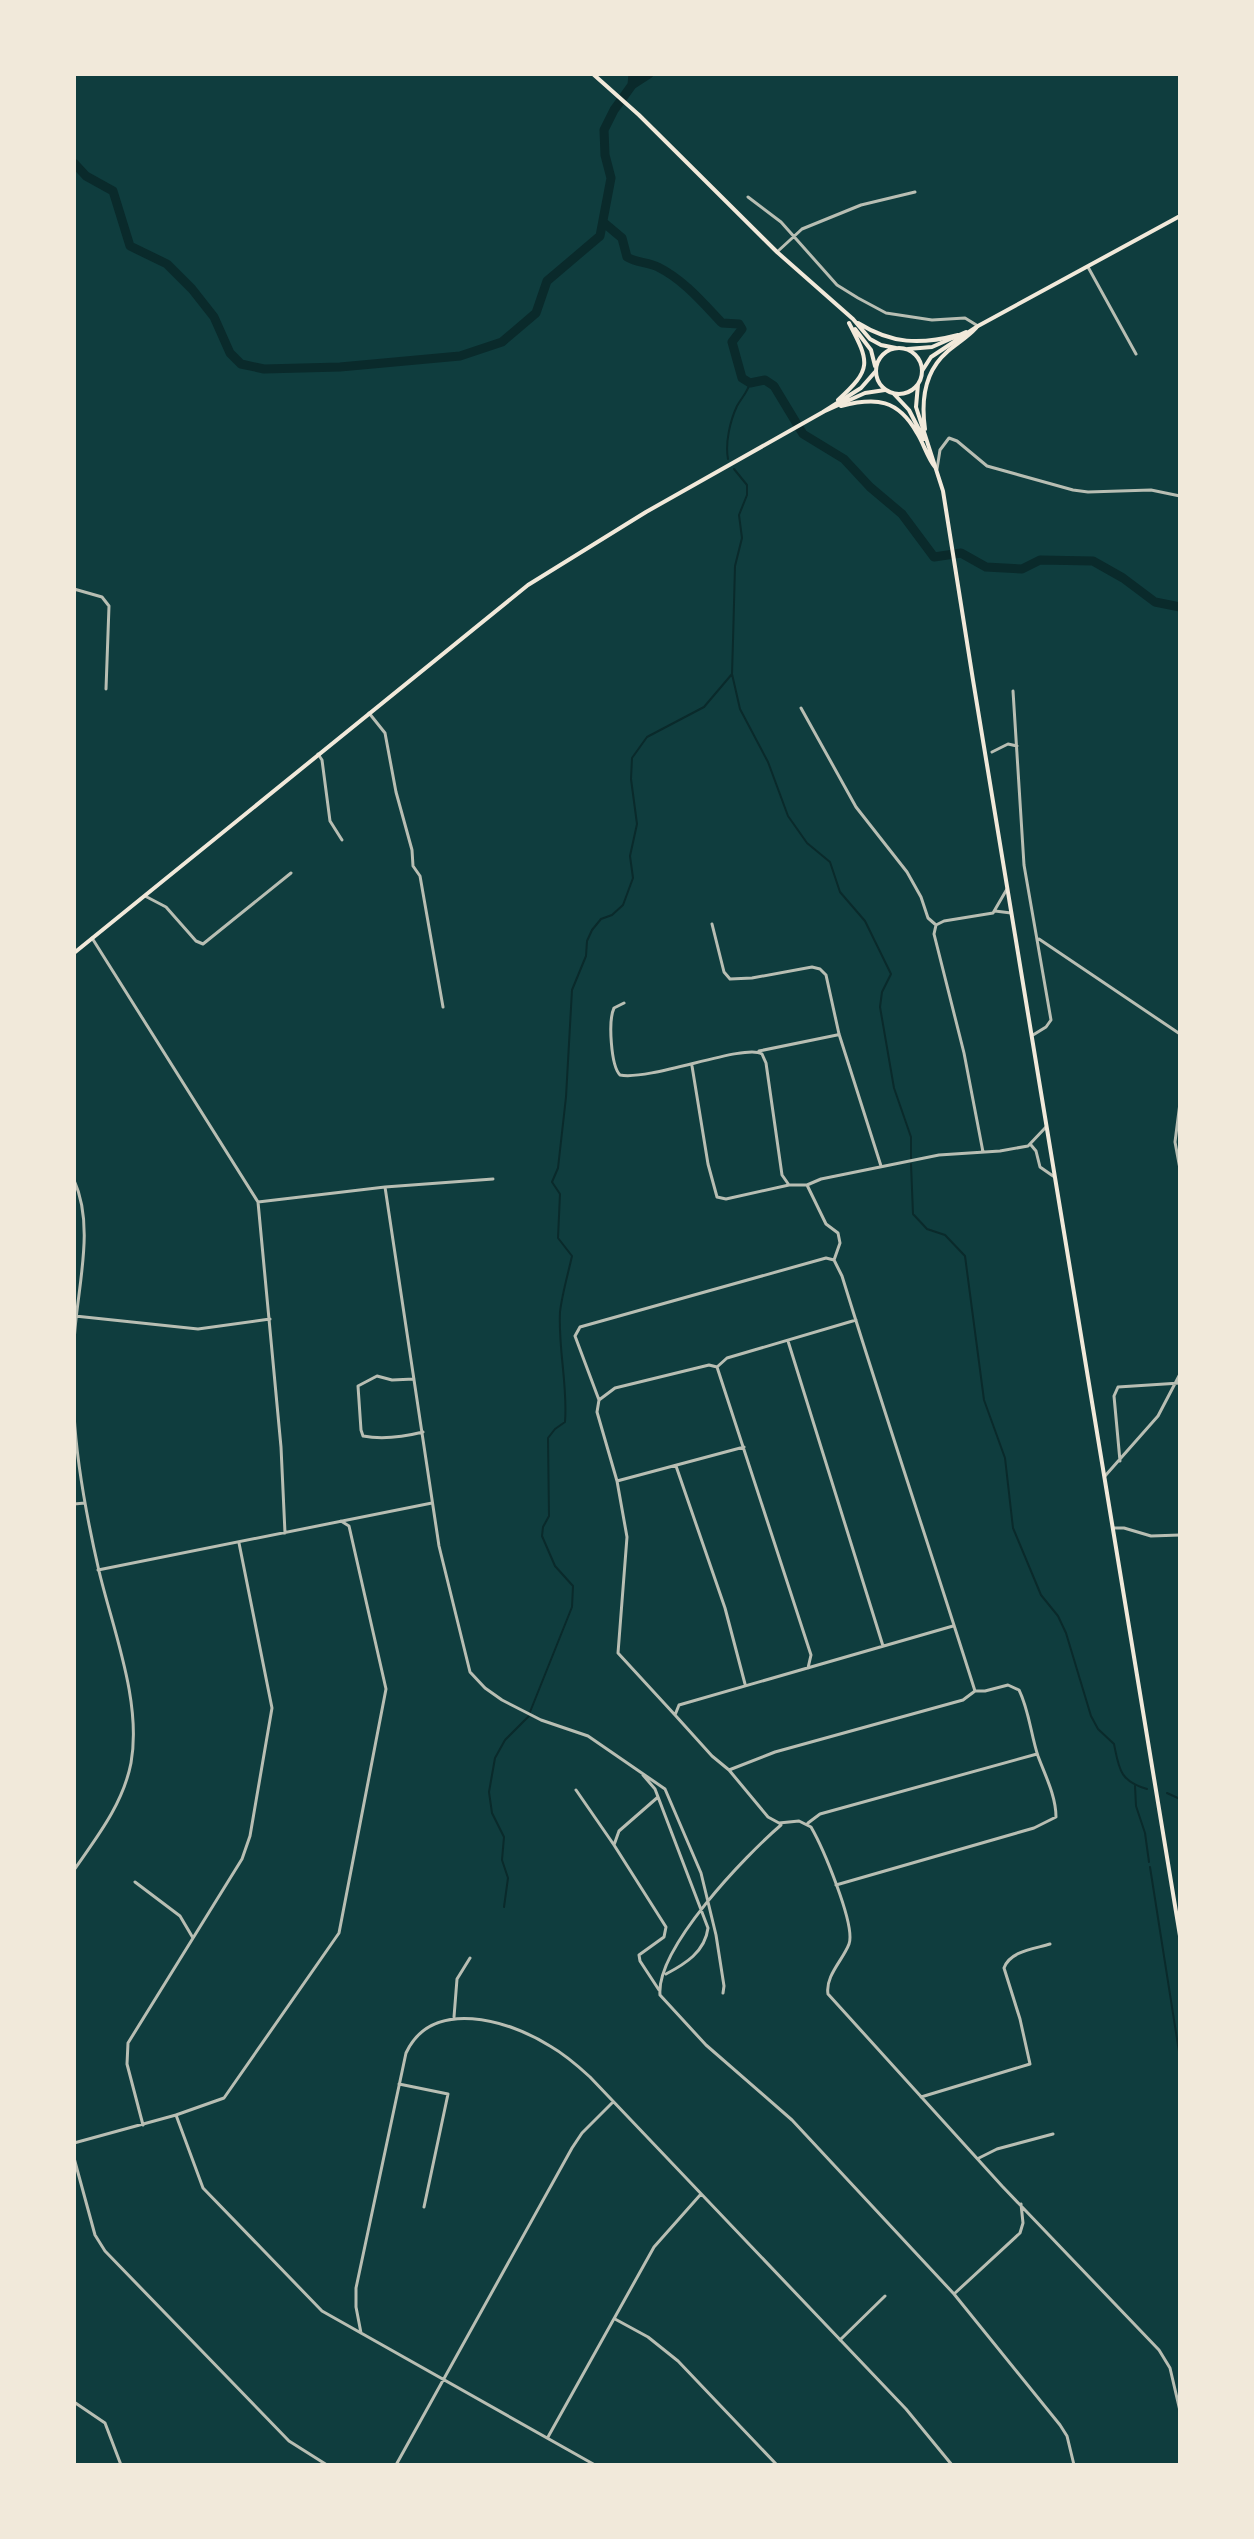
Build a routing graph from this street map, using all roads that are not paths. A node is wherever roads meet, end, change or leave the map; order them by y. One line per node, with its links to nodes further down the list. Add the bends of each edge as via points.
1 (593, 74): 6 (main road)
2 (915, 192): 5 (street, via 861,205)
3 (748, 197): 5 (street)
4 (1180, 216): 7 (main road)
5 (793, 237): 6 (street); 9 (street, via 837,285 886,313 932,320 965,318)
6 (777, 252): 8 (main road)
7 (1088, 267): 9 (main road); 13 (street)
8 (851, 321): 10 (main road, via 888,338 929,341); 11 (main road, via 875,343); 14 (main road); 19 (main road, via 864,370)
9 (977, 327): 10 (main road); 15 (main road, via 931,357); 20 (main road, via 941,358 930,376 922,403)
10 (958, 335): 12 (main road, via 932,347)
11 (896, 348): 12 (main road); 14 (main road, via 882,354)
12 (908, 349): 15 (main road, via 919,358)
13 (1136, 354)
14 (876, 370): 17 (main road); 19 (main road)
15 (922, 371): 16 (main road)
16 (918, 384): 18 (main road, via 907,393); 20 (main road, via 916,407)
17 (885, 390): 18 (main road); 19 (main road)
18 (893, 394): 21 (main road, via 909,410)
19 (840, 403): 22 (main road, via 873,400 894,407 913,425); 28 (main road, via 528,585)
20 (926, 437): 21 (main road)
21 (928, 445): 22 (main road)
22 (937, 469): 23 (street, via 940,450 949,438 987,466 1073,490 1151,490); 34 (main road)
23 (1180, 496)
24 (74, 589): 25 (street, via 102,597 109,606)
25 (106, 689)
26 (1013, 691): 29 (street)
27 (801, 708): 39 (street, via 856,807 907,872)
28 (369, 713): 31 (main road); 44 (street, via 385,733 413,866 420,876)
29 (1019, 748): 30 (street, via 1014,743); 41 (street, via 1024,865)
30 (992, 752)
31 (318, 754): 32 (street, via 330,821); 35 (main road)
32 (342, 840)
33 (291, 873): 35 (street, via 203,944 166,907)
34 (1008, 886): 36 (street); 37 (main road)
35 (145, 896): 40 (main road)
36 (995, 911): 37 (street); 39 (street)
37 (1013, 914): 47 (main road)
38 (712, 924): 45 (street, via 730,979 812,967 823,971)
39 (936, 925): 53 (street)
40 (92, 938): 42 (main road); 62 (street)
41 (1039, 939): 46 (street); 47 (street, via 1051,1020)
42 (74, 953)
43 (624, 1003): 49 (street, via 611,1013 617,1073 625,1077)
44 (443, 1007)
45 (839, 1034): 48 (street); 54 (street)
46 (1180, 1034)
47 (1033, 1035): 51 (main road)
48 (759, 1051): 49 (street); 59 (street, via 766,1063 783,1178)
49 (692, 1066): 59 (street, via 714,1193 726,1199)
50 (1180, 1103): 55 (street, via 1175,1142)
51 (1048, 1125): 52 (street); 56 (main road)
52 (1031, 1145): 53 (street); 56 (street, via 1040,1167)
53 (983, 1152): 54 (street)
54 (881, 1166): 60 (street)
55 (1180, 1169)
56 (1056, 1178): 81 (main road)
57 (493, 1179): 61 (street)
58 (74, 1180): 64 (street, via 84,1210)
59 (789, 1185): 60 (street)
60 (807, 1185): 65 (street, via 826,1224 839,1236)
61 (385, 1187): 62 (street); 73 (street)
62 (258, 1202): 67 (street)
63 (74, 1238): 64 (street)
64 (83, 1238): 66 (street)
65 (834, 1260): 68 (street); 75 (street, via 580,1327 575,1336)
66 (75, 1316): 67 (street, via 198,1329); 70 (street)
67 (270, 1319): 88 (street)
68 (856, 1320): 69 (street); 92 (street)
69 (788, 1341): 71 (street, via 727,1358); 93 (street)
70 (74, 1343)
71 (717, 1367): 75 (street, via 615,1388); 78 (street)
72 (1180, 1374): 74 (street)
73 (414, 1379): 77 (street); 77 (street, via 377,1376 358,1386 361,1430 363,1436 374,1438)
74 (1178, 1383): 79 (street); 79 (street, via 1118,1387 1114,1396)
75 (599, 1400): 82 (street, via 597,1412)
76 (74, 1414): 83 (street)
77 (423, 1432): 84 (street)
78 (744, 1447): 80 (street); 94 (street, via 811,1655)
79 (1120, 1461): 81 (street)
80 (676, 1466): 82 (street); 95 (street)
81 (1105, 1476): 87 (main road)
82 (617, 1481): 97 (street, via 628,1545 618,1653)
83 (85, 1503): 85 (street); 91 (street)
84 (433, 1503): 86 (street); 99 (street, via 439,1546 476,1680 502,1700 588,1736)
85 (74, 1504)
86 (341, 1521): 88 (street); 122 (street, via 349,1526 386,1689 343,1921 334,1943 229,2092)
87 (1113, 1528): 89 (street, via 1151,1536); 111 (main road)
88 (285, 1533): 90 (street)
89 (1180, 1535)
90 (239, 1543): 91 (street); 112 (street, via 271,1722 248,1845)
91 (98, 1570): 106 (street, via 129,1696 132,1750 116,1806)
92 (953, 1626): 93 (street); 96 (street)
93 (883, 1646): 94 (street)
94 (808, 1668): 95 (street)
95 (745, 1684): 97 (street, via 679,1705)
96 (975, 1691): 98 (street, via 1008,1685 1019,1690); 100 (street, via 963,1700 775,1752)
97 (675, 1715): 100 (street)
98 (1037, 1754): 104 (street, via 820,1814); 108 (street, via 1057,1813 1051,1820)
99 (638, 1769): 102 (street); 109 (street, via 665,1789)
100 (729, 1770): 103 (street, via 768,1817)
101 (576, 1790): 105 (street)
102 (658, 1797): 105 (street, via 619,1831); 110 (street)
103 (783, 1824): 104 (street); 109 (street)
104 (808, 1824): 108 (street)
105 (614, 1845): 116 (street, via 666,1927 664,1937 639,1955)
106 (74, 1870)
107 (135, 1882): 112 (street, via 180,1916)
108 (836, 1885): 120 (street, via 851,1933 828,1994)
109 (709, 1900): 110 (street); 117 (street)
110 (701, 1908): 115 (street); 115 (street, via 708,1928 705,1942 687,1962)
111 (1180, 1936)
112 (193, 1938): 123 (street, via 126,2049)
113 (1050, 1944): 120 (street, via 1014,1955 1004,1968 1030,2064)
114 (470, 1958): 118 (street, via 457,1979)
115 (664, 1974): 116 (street)
116 (659, 1990): 131 (street, via 706,2045 792,2120)
117 (723, 1993)
118 (454, 2017): 119 (street, via 414,2038); 121 (street, via 485,2021 549,2045)
119 (399, 2084): 130 (street, via 448,2094); 134 (street, via 356,2288)
120 (921, 2097): 127 (street)
121 (614, 2101): 128 (street); 136 (street, via 572,2148)
122 (176, 2115): 123 (street); 134 (street, via 203,2188 313,2303)
123 (143, 2125): 125 (street)
124 (1053, 2134): 127 (street)
125 (74, 2143)
126 (74, 2158): 140 (street, via 95,2235 105,2251 289,2441)
127 (979, 2158): 129 (street)
128 (701, 2194): 133 (street, via 654,2247); 135 (street)
129 (1021, 2204): 131 (street, via 1020,2233); 138 (street, via 1165,2358)
130 (424, 2207)
131 (954, 2294): 148 (street, via 1060,2425)
132 (885, 2296): 135 (street)
133 (614, 2319): 139 (street); 146 (street, via 678,2361)
134 (361, 2333): 136 (street)
135 (840, 2340): 147 (street)
136 (446, 2379): 139 (street); 144 (street)
137 (74, 2402): 141 (street, via 105,2423)
138 (1180, 2411)
139 (548, 2437): 145 (street)
140 (317, 2460): 142 (street); 143 (street)
141 (121, 2465)
142 (314, 2465)
143 (327, 2465)
144 (396, 2465)
145 (595, 2465)
146 (777, 2465)
147 (952, 2465)
148 (1074, 2465)

